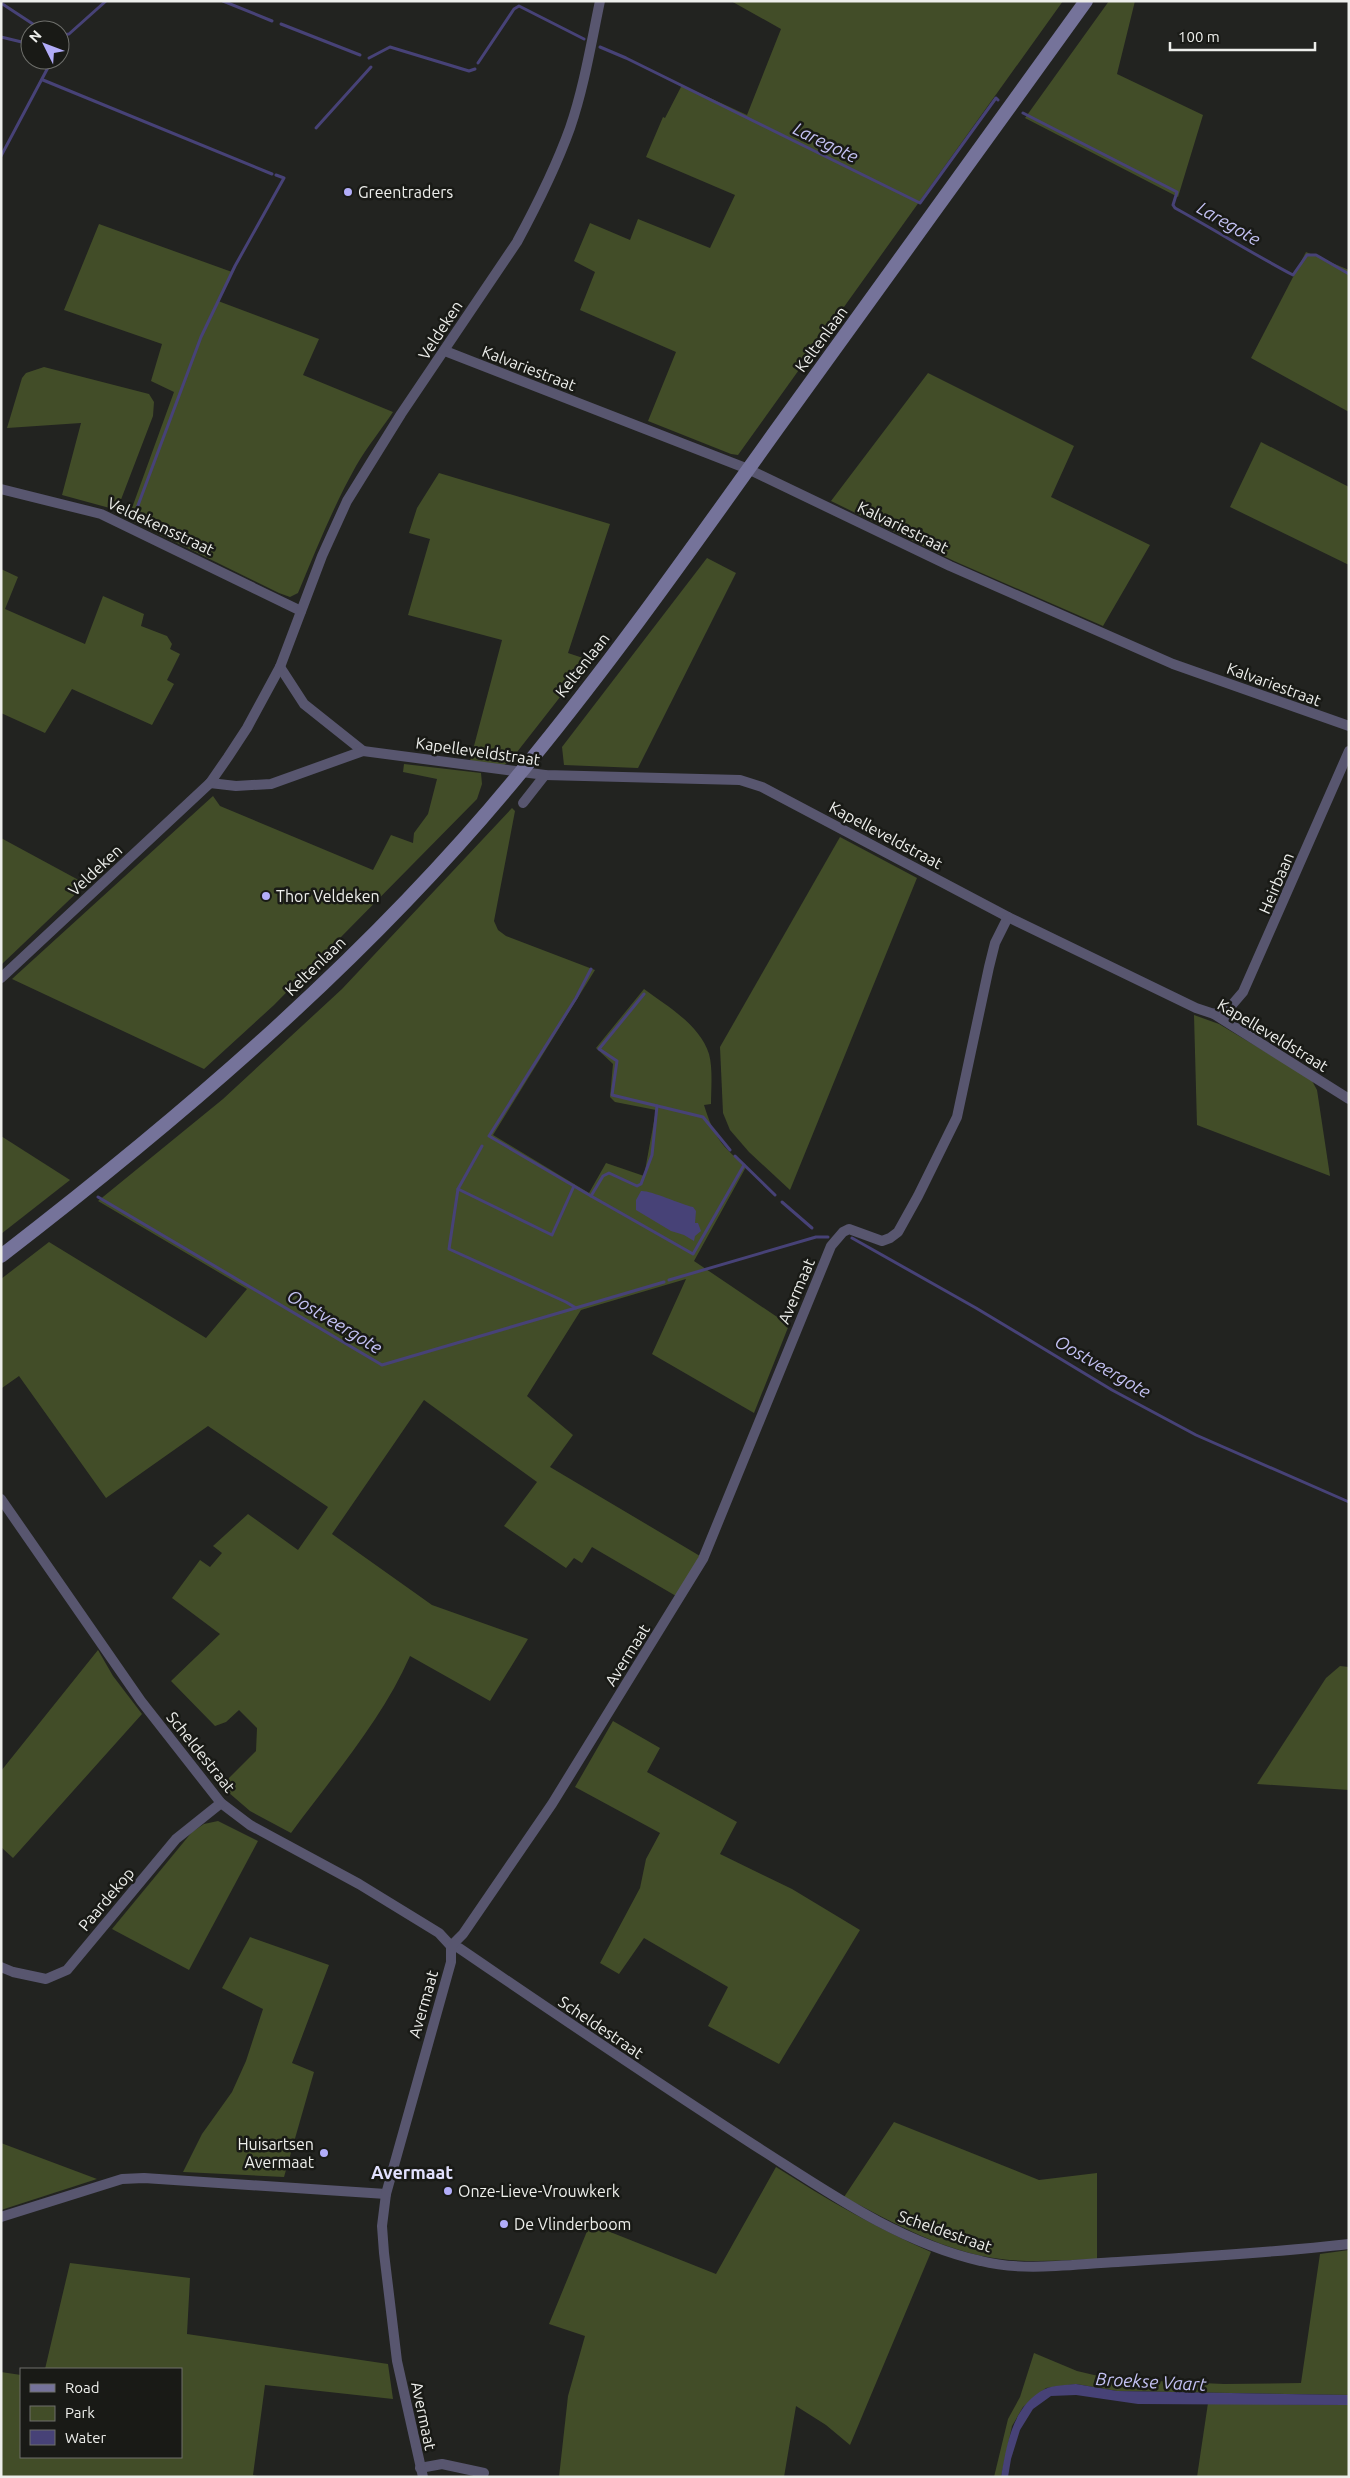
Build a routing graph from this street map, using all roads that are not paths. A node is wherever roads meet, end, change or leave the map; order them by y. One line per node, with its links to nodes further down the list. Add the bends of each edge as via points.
1 (600, 1): 3 (street, Veldeken, via 584,81 552,172 517,242)
2 (1086, 1): 4 (main road, Keltenlaan)
3 (445, 351): 4 (street, Kalvariestraat); 6 (street, Veldeken, via 347,501)
4 (748, 469): 8 (street, Kalvariestraat, via 950,566 1173,664); 11 (main road, Keltenlaan, via 627,636)
5 (1, 489): 6 (street, Veldekensstraat, via 101,514)
6 (301, 611): 7 (street, Veldeken)
7 (280, 667): 10 (street, via 304,704); 13 (street, Veldeken, via 247,728)
8 (1349, 726)
9 (1349, 751): 17 (street, Heirbaan, via 1243,992 1230,1006)
10 (363, 752): 11 (street, Kapelleveldstraat); 13 (street, via 271,784 236,786)
11 (521, 772): 12 (street, Kapelleveldstraat); 19 (main road, Keltenlaan, via 395,911 299,1005 148,1138)
12 (545, 775): 14 (street); 15 (street, Kapelleveldstraat, via 740,780 762,787)
13 (210, 783): 16 (street, Veldeken)
14 (522, 803)
15 (1008, 917): 17 (street, Kapelleveldstraat); 22 (street, Avermaat, via 995,944 989,967 957,1117 918,1196 898,1232 890,1238 882,1241 849,1229 831,1246 703,1559 552,1804 463,1934)
16 (1, 978)
17 (1214, 1014): 18 (street, Kapelleveldstraat)
18 (1349, 1099)
19 (1, 1256)
20 (1, 1499): 21 (street, Scheldestraat, via 141,1701)
21 (221, 1803): 22 (street, Scheldestraat, via 250,1825 359,1884 439,1934); 23 (street, Paardekop, via 176,1839 67,1970 46,1979)
22 (451, 1946): 24 (street, Avermaat, via 451,1962); 26 (street, Scheldestraat, via 459,1948 642,2073 843,2202 888,2227 980,2261 1029,2266 1095,2263)
23 (1, 1967)
24 (386, 2194): 25 (street, via 144,2178 122,2180); 27 (street, Avermaat, via 382,2226 396,2352)
25 (1, 2217)
26 (1349, 2244)
27 (421, 2473): 28 (street, Avermaat, via 442,2464)
28 (484, 2473)

